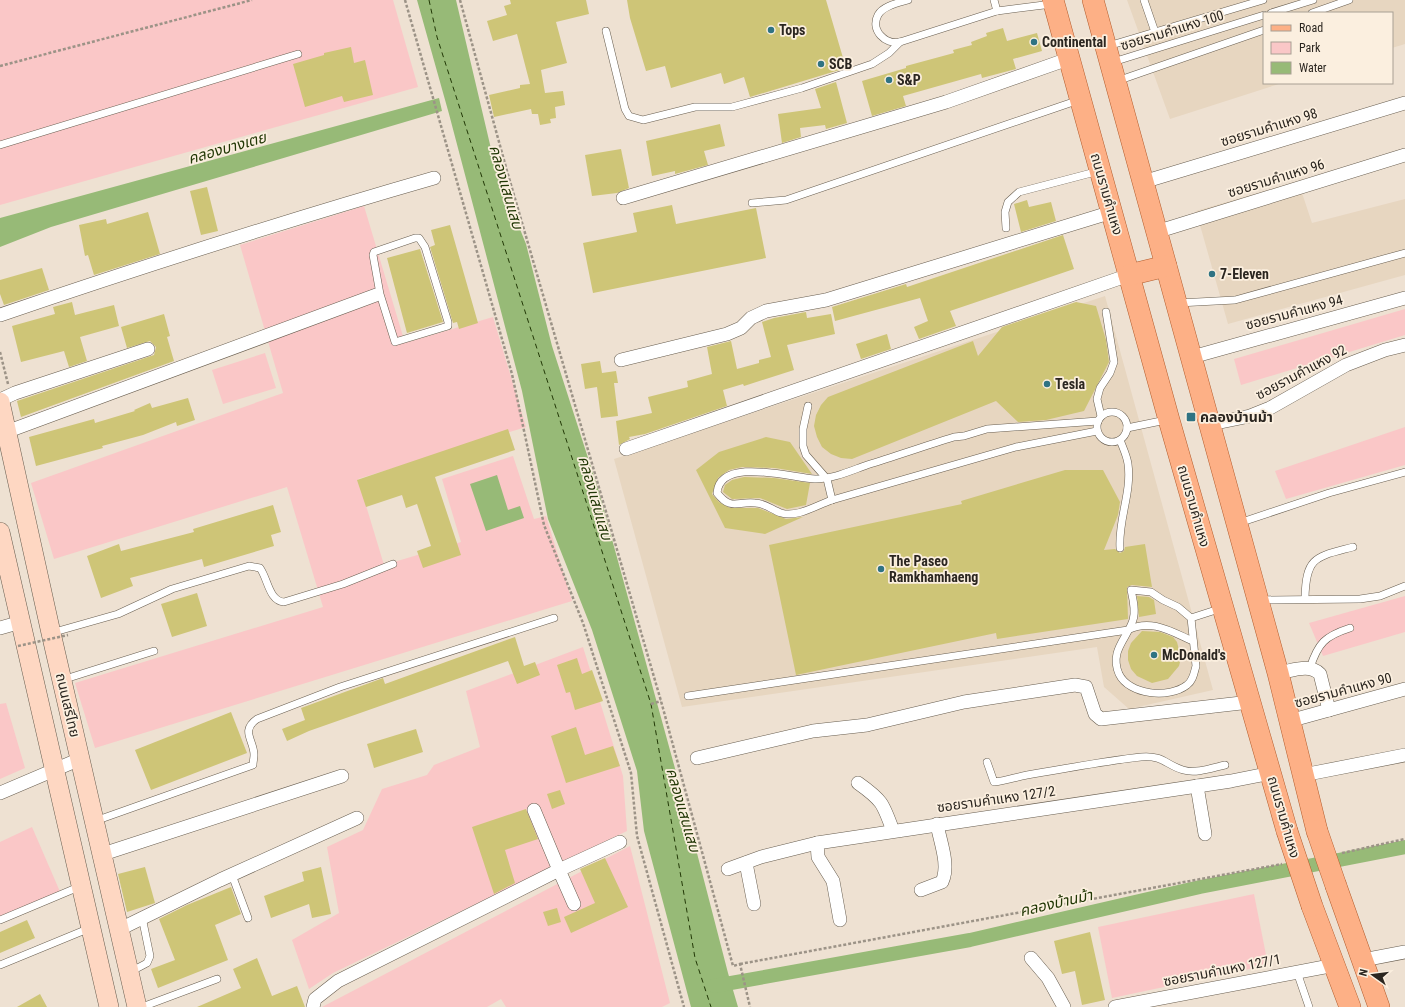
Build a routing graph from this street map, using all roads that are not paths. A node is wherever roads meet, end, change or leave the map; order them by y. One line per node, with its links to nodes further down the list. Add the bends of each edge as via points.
1 (908, 0): 16 (lane, via 882,10 877,16 876,27 886,42)
2 (994, 0): 9 (lane)
3 (1093, 0): 19 (main road, ถนนรามคำแหง)
4 (1144, 0): 15 (lane)
5 (1263, 0): 15 (lane)
6 (1313, 0): 10 (lane)
7 (1349, 0): 11 (lane)
8 (1053, 2): 9 (lane); 18 (main road, ถนนรามคำแหง)
9 (997, 11): 16 (lane)
10 (1274, 12)
11 (1315, 12)
12 (1263, 15): 19 (lane, ซอยรามคำแหง 100)
13 (1263, 30): 19 (lane, ซอยรามคำแหง 100)
14 (606, 31): 16 (lane, via 625,109 629,116 639,120 695,107 732,106 802,88 872,64 890,53)
15 (1155, 32): 19 (lane)
16 (900, 42)
17 (298, 54): 22 (lane)
18 (1068, 59): 20 (main road, ถนนรามคำแหง); 27 (street, via 946,102)
19 (1111, 64): 26 (main road, ถนนรามคำแหง)
20 (1080, 100): 24 (main road, ถนนรามคำแหง); 28 (lane, via 800,196)
21 (1405, 103): 26 (street, ซอยรามคําแหง 98)
22 (0, 145)
23 (1405, 155): 31 (street, ซอยรามคําแหง 96)
24 (1100, 171): 29 (main road, ถนนรามคำแหง); 30 (lane, via 1019,192 1008,202 1005,212)
25 (434, 178): 39 (street, via 299,217)
26 (1143, 182): 31 (main road, ถนนรามคำแหง)
27 (623, 198)
28 (752, 203)
29 (1112, 212): 34 (main road, ถนนรามคำแหง); 43 (street, via 826,300 766,311 727,334)
30 (1006, 228)
31 (1156, 232): 33 (main road, ถนนรามคำแหง)
32 (1405, 253): 37 (lane, via 1235,300)
33 (1166, 266): 34 (main road); 37 (main road, ถนนรามคำแหง)
34 (1129, 274): 47 (main road, ถนนรามคำแหง); 53 (street)
35 (378, 294): 35 (lane, via 395,342 448,326 425,247 419,238 374,252 372,258); 51 (street)
36 (1405, 298): 42 (street, ซอยรามคําแหง 94)
37 (1176, 303): 42 (main road, ถนนรามคำแหง)
38 (1106, 312): 46 (lane, via 1114,362 1097,399)
39 (0, 315)
40 (1405, 345): 48 (street, ซอยรามคําแหง 92, via 1346,365 1270,408 1250,416)
41 (148, 349): 44 (street, via 15,393)
42 (1192, 357): 48 (main road, ถนนรามคำแหง)
43 (622, 360)
44 (0, 401): 51 (main road, ถนนเสรีไทย)
45 (808, 406): 55 (lane, via 803,429 803,446 806,456)
46 (1100, 418): 49 (lane, via 1116,412 1124,418); 50 (lane); 55 (lane, via 987,429 954,437)
47 (1170, 420): 49 (lane); 65 (main road, ถนนรามคำแหง)
48 (1211, 424): 57 (main road, ถนนรามคำแหง)
49 (1127, 428): 52 (lane)
50 (1097, 431): 52 (lane, via 1106,442); 56 (lane, via 1016,447)
51 (6, 432): 72 (main road, ถนนเสรีไทย)
52 (1120, 440): 60 (lane, via 1129,474 1120,526)
53 (626, 449)
54 (1405, 473): 57 (lane, via 1328,493)
55 (827, 478): 56 (lane); 56 (lane, via 796,477 768,471 736,474 726,476 720,482 717,493 728,504 755,502 782,513 799,512)
56 (832, 500)
57 (1237, 524): 64 (main road, ถนนรามคำแหง)
58 (0, 532): 68 (main road, ถนนเสรีไทย)
59 (1353, 547): 63 (lane, via 1322,556 1314,561 1308,569)
60 (1120, 548)
61 (393, 564): 72 (lane, via 343,584 284,602 278,602 273,596 260,568 249,566 172,589 118,614)
62 (1405, 586): 63 (lane, via 1380,596 1360,599)
63 (1305, 598): 64 (lane)
64 (1258, 600): 76 (main road, ถนนรามคำแหง)
65 (1224, 607): 67 (lane); 80 (main road, ถนนรามคำแหง)
66 (554, 618): 97 (lane, via 340,687 257,719 251,723 249,729 254,755 253,765)
67 (1191, 618): 71 (lane, via 1178,607 1151,592 1131,590 1134,618); 73 (lane)
68 (21, 622): 69 (street); 88 (main road, ถนนเสรีไทย)
69 (0, 628)
70 (1350, 628): 75 (lane, via 1327,638 1319,645)
71 (1128, 630): 73 (lane, via 1138,625 1149,624); 73 (lane, via 1116,652 1116,662 1122,679 1143,692 1159,694 1187,686 1196,666); 79 (lane)
72 (59, 634): 77 (main road, ถนนเสรีไทย)
73 (1193, 641)
74 (154, 651): 77 (lane)
75 (1310, 668): 76 (street); 81 (street, via 1320,674)
76 (1278, 673): 82 (main road, ถนนรามคำแหง)
77 (62, 680): 85 (main road, ถนนเสรีไทย)
78 (1405, 689): 81 (street, ซอยรามคำแหง 90)
79 (688, 696)
80 (1250, 702): 84 (street, via 1101,719 1095,714 1086,687 1075,685 964,702 867,725 807,732); 89 (main road, ถนนรามคำแหง)
81 (1329, 710): 82 (street, ซอยรามคำแหง 90)
82 (1289, 721): 90 (main road, ถนนรามคำแหง)
83 (1405, 755): 90 (street)
84 (697, 758)
85 (80, 759): 88 (street); 97 (main road, ถนนเสรีไทย)
86 (987, 762): 87 (lane, via 994,782 1142,757 1161,758 1184,771)
87 (1225, 765)
88 (54, 770): 94 (street); 108 (main road, ถนนเสรีไทย)
89 (1271, 773): 93 (street, ซอยรามคำแหง 127/2); 122 (main road, ถนนรามคำแหง, bridge, via 1287,831)
90 (1304, 775): 120 (main road, ถนนรามคำแหง, bridge, via 1317,830)
91 (342, 776): 103 (street)
92 (858, 783): 99 (street, via 877,796)
93 (1197, 786): 98 (street, ซอยรามคำแหง 127/2); 100 (street)
94 (0, 793)
95 (534, 810): 106 (street)
96 (357, 818): 107 (street)
97 (94, 821): 103 (main road, ถนนเสรีไทย)
98 (937, 824): 99 (street, ซอยรามคำแหง 127/2); 109 (street, via 945,866 944,877 942,882)
99 (894, 830): 102 (street, ซอยรามคำแหง 127/2)
100 (1205, 834)
101 (620, 842): 106 (street)
102 (817, 843): 104 (street, ซอยรามคำแหง 127/2); 115 (street, via 818,857 833,881)
103 (102, 854): 117 (main road, ถนนเสรีไทย)
104 (746, 862): 105 (street, ซอยรามคำแหง 127/2); 111 (street)
105 (728, 869)
106 (559, 870): 110 (street); 128 (street, via 338,982 316,999)
107 (232, 875): 112 (street); 113 (lane)
108 (80, 886): 114 (lane); 116 (main road, ถนนเสรีไทย)
109 (921, 890)
110 (574, 904)
111 (754, 904)
112 (142, 917): 117 (street); 123 (lane, via 150,956 147,963)
113 (248, 918)
114 (0, 920)
115 (840, 920)
116 (90, 928): 121 (lane); 127 (main road, ถนนเสรีไทย)
117 (120, 929): 123 (main road, ถนนเสรีไทย)
118 (1405, 952): 120 (street)
119 (1031, 958): 129 (street, via 1048,978)
120 (1363, 960): 133 (main road, ถนนรามคำแหง)
121 (0, 965)
122 (1335, 965): 124 (street, ซอยรามคำแหง 127/1); 132 (main road, ถนนรามคำแหง)
123 (129, 972): 126 (main road, ถนนเสรีไทย)
124 (1297, 972): 130 (street, ซอยรามคำแหง 127/1); 131 (lane)
125 (217, 979): 126 (lane)
126 (144, 1006)
127 (109, 1007)
128 (313, 1007)
129 (1064, 1007)
130 (1115, 1007)
131 (1309, 1007)
132 (1350, 1007)
133 (1379, 1007)

